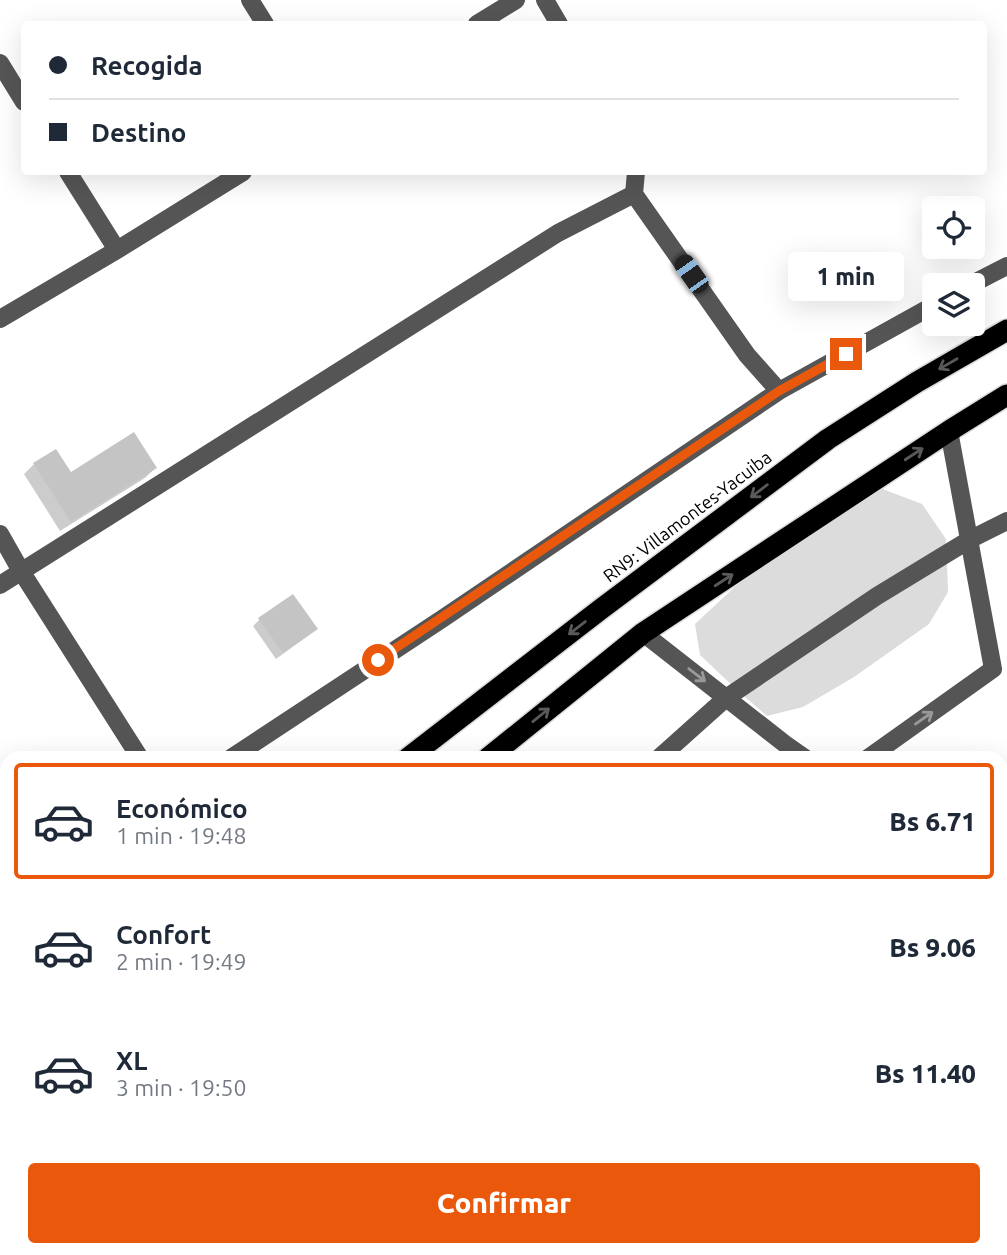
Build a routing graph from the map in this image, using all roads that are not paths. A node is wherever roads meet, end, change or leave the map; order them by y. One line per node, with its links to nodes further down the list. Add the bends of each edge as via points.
1 (250, 0): 4 (street)
2 (516, 0): 5 (street)
3 (545, 0): 6 (street)
4 (263, 21)
5 (482, 21)
6 (557, 21)
7 (0, 63): 8 (street)
8 (21, 97)
9 (70, 175): 13 (street)
10 (238, 175): 13 (street)
11 (636, 175): 12 (street)
12 (634, 194): 19 (street, via 747,355); 25 (street, via 558,233)
13 (117, 250): 17 (street)
14 (1007, 267): 15 (street)
15 (985, 278)
16 (922, 312): 19 (street)
17 (0, 319)
18 (1007, 330): 31 (highway, RN9: Villamontes-Yacuiba, one-way to 31, via 828,439)
19 (779, 391): 30 (street)
20 (1007, 395): 21 (highway)
21 (949, 431): 24 (street); 27 (highway, one-way to 21)
22 (1007, 521): 24 (street)
23 (0, 534): 25 (street)
24 (969, 540): 28 (street); 35 (street, one-way to 24, via 993,669)
25 (21, 571): 26 (street); 29 (street)
26 (0, 585)
27 (643, 633): 28 (street, one-way to 28); 32 (highway, one-way to 27)
28 (726, 698): 33 (street); 34 (street)
29 (136, 751)
30 (241, 751)
31 (417, 751)
32 (497, 751)
33 (667, 751)
34 (795, 751)
35 (878, 751)

